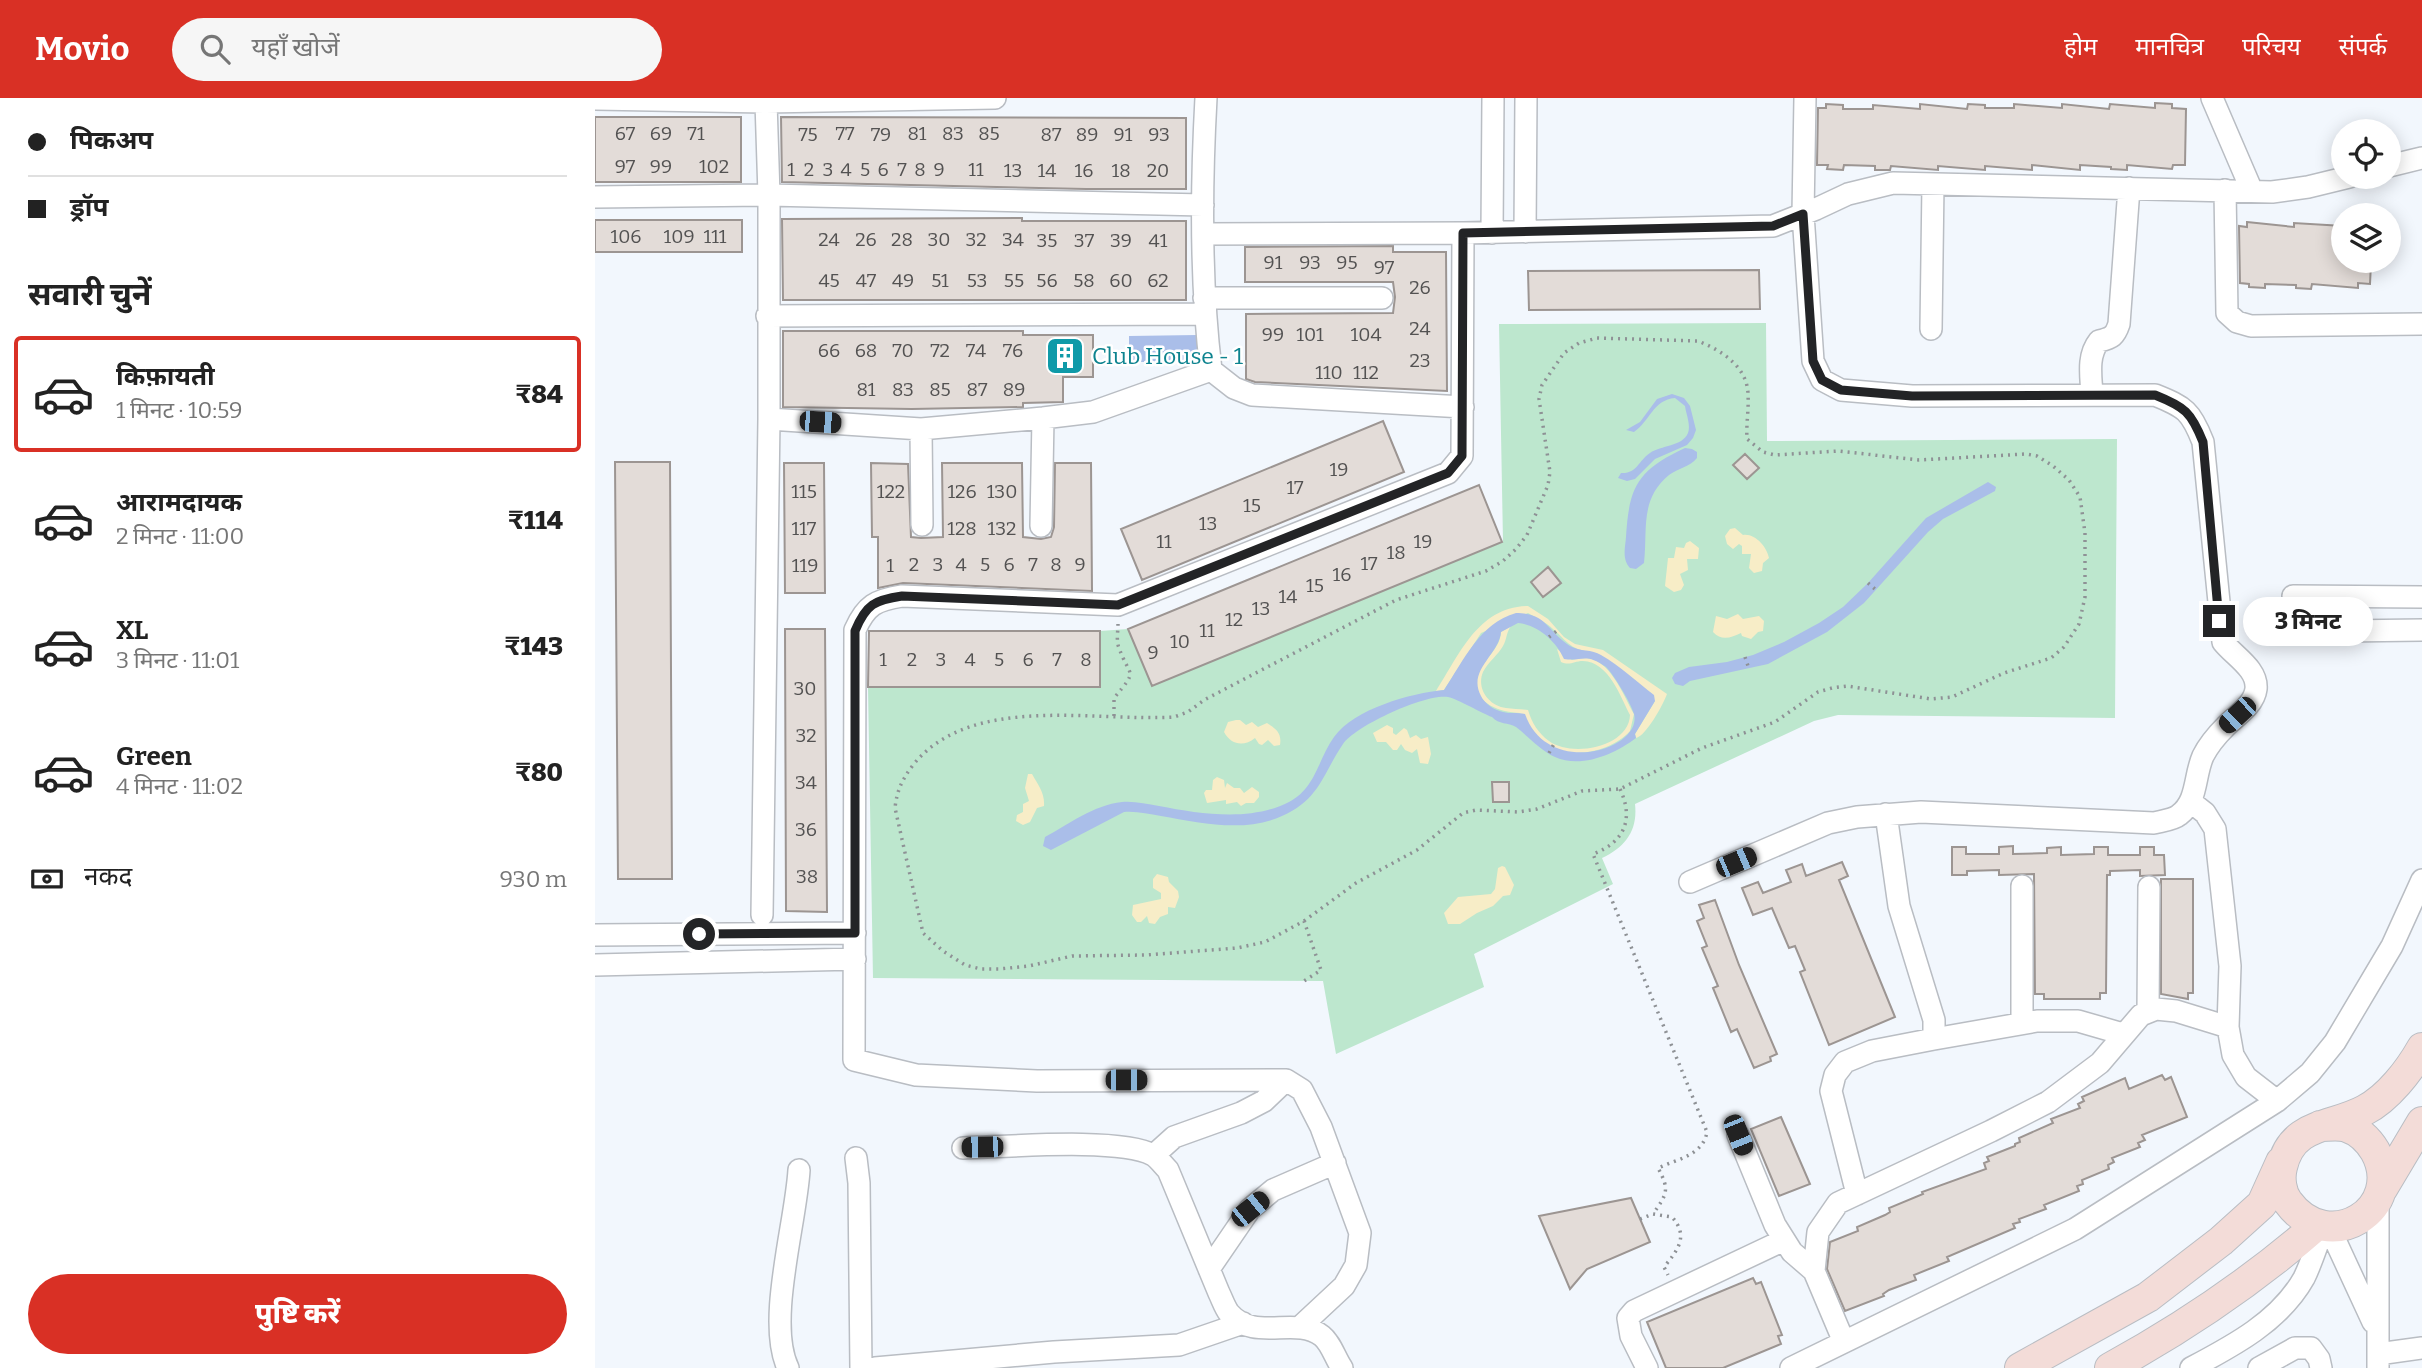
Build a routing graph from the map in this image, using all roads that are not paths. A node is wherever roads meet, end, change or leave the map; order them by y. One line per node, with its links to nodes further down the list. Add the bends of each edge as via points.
1 (995, 98): 8 (street)
2 (1206, 98): 20 (street)
3 (1493, 98): 9 (street)
4 (1526, 98): 10 (street)
5 (2212, 98): 17 (street)
6 (595, 99): 8 (street)
7 (1804, 100): 21 (street)
8 (766, 102): 18 (street)
9 (1493, 141): 10 (street); 24 (street)
10 (1526, 141): 22 (street)
11 (2422, 158): 12 (street)
12 (2401, 163)
13 (2331, 181): 17 (street)
14 (1933, 184): 15 (street); 21 (street, via 1893,183 1848,194); 30 (street)
15 (2129, 188): 16 (street); 32 (street, via 2119,324 2112,338 2099,341 2092,350)
16 (2225, 190): 17 (street); 29 (street, via 2227,313 2237,322 2251,326)
17 (2252, 191)
18 (769, 195): 19 (street); 20 (street); 28 (street)
19 (595, 197)
20 (1203, 205): 25 (street)
21 (1803, 214): 22 (street, via 1773,226); 32 (street, via 1813,361 1822,380 1841,390 1912,396)
22 (1525, 232): 24 (street)
23 (1463, 233): 24 (street); 25 (street); 33 (street)
24 (1492, 233)
25 (1203, 234): 27 (street)
26 (1382, 298): 27 (street)
27 (1204, 306): 28 (street); 31 (street)
28 (767, 316): 35 (street)
29 (2422, 324)
30 (1931, 329)
31 (1210, 370): 33 (street, via 1252,395); 34 (street, via 1093,412)
32 (2092, 395): 43 (street, via 2155,395 2177,404 2194,419 2203,442 2223,642 2250,669 2256,688 2250,703 2224,728 2203,758)
33 (1463, 407): 50 (street, via 1462,456 1448,473 1118,605 902,596 880,599 862,615 855,631)
34 (1043, 418): 36 (street); 38 (street)
35 (769, 419): 36 (street); 49 (street)
36 (921, 429): 37 (street)
37 (922, 524)
38 (1041, 526)
39 (2293, 596): 40 (street)
40 (2422, 597)
41 (2422, 630): 42 (street)
42 (2261, 632)
43 (2191, 802): 44 (street, via 2178,817 2154,823); 56 (street, via 2215,829 2230,966)
44 (1886, 814): 46 (street, via 1828,823); 58 (street, via 1899,906 1934,1020)
45 (2422, 880): 61 (street, via 2392,946 2335,1042 2310,1073)
46 (1690, 882)
47 (2022, 886): 55 (street)
48 (2149, 887): 54 (street)
49 (762, 915)
50 (855, 933): 51 (street); 52 (street)
51 (595, 935)
52 (855, 959): 53 (street); 60 (street, via 854,1060 916,1075 1037,1081)
53 (595, 965)
54 (2148, 1012): 56 (street, via 2176,1011); 57 (street)
55 (2022, 1023): 57 (street, via 2078,1021); 58 (street)
56 (2228, 1027): 61 (street, via 2233,1055 2246,1077)
57 (2123, 1034): 71 (street, via 2099,1063 2048,1102)
58 (1934, 1039): 71 (street, via 1872,1051 1845,1062 1835,1075 1831,1091)
59 (2422, 1048): 63 (street, via 2386,1095 2365,1111)
60 (1286, 1080): 67 (street, via 1264,1101 1241,1114 1174,1137); 69 (street, via 1302,1090)
61 (2277, 1101): 80 (street, via 2075,1229)
62 (2422, 1122): 72 (street)
63 (2320, 1126): 66 (street, via 2299,1136); 72 (street, via 2347,1127 2369,1140 2381,1163)
64 (1738, 1135): 74 (street)
65 (963, 1148): 67 (street, via 1097,1146)
66 (2285, 1154): 73 (street, via 2280,1175 2285,1197 2298,1215); 89 (street, via 2262,1203 2221,1241 2148,1297)
67 (1154, 1155): 75 (street, via 1168,1170)
68 (856, 1158): 84 (street)
69 (1335, 1163): 75 (street, via 1273,1190 1250,1209); 78 (street, via 1360,1233 1356,1265 1344,1286)
70 (799, 1170): 83 (street, via 779,1330)
71 (1857, 1194): 76 (street, via 1838,1203 1818,1232)
72 (2380, 1194): 73 (street, via 2364,1216 2345,1226); 79 (street)
73 (2323, 1226): 79 (street); 90 (street, via 2157,1343); 91 (street, via 2305,1276 2276,1312 2233,1346)
74 (1784, 1240): 76 (street); 87 (street, via 1634,1311 1628,1318 1631,1336)
75 (1209, 1269): 77 (street, via 1229,1313)
76 (1814, 1271): 80 (street)
77 (1243, 1323): 78 (street, via 1264,1329); 85 (street, via 1179,1345)
78 (1300, 1327): 86 (street, via 1325,1338)
79 (2377, 1331): 82 (street)
80 (1844, 1342): 88 (street)
81 (2422, 1348): 82 (street)
82 (2378, 1361)
83 (788, 1368)
84 (860, 1368)
85 (875, 1368)
86 (1342, 1368)
87 (1647, 1368)
88 (1791, 1368)
89 (2020, 1368)
90 (2110, 1368)
91 (2191, 1368)
92 (2259, 1368): 93 (street, via 2295,1349 2311,1349)
93 (2321, 1368)

